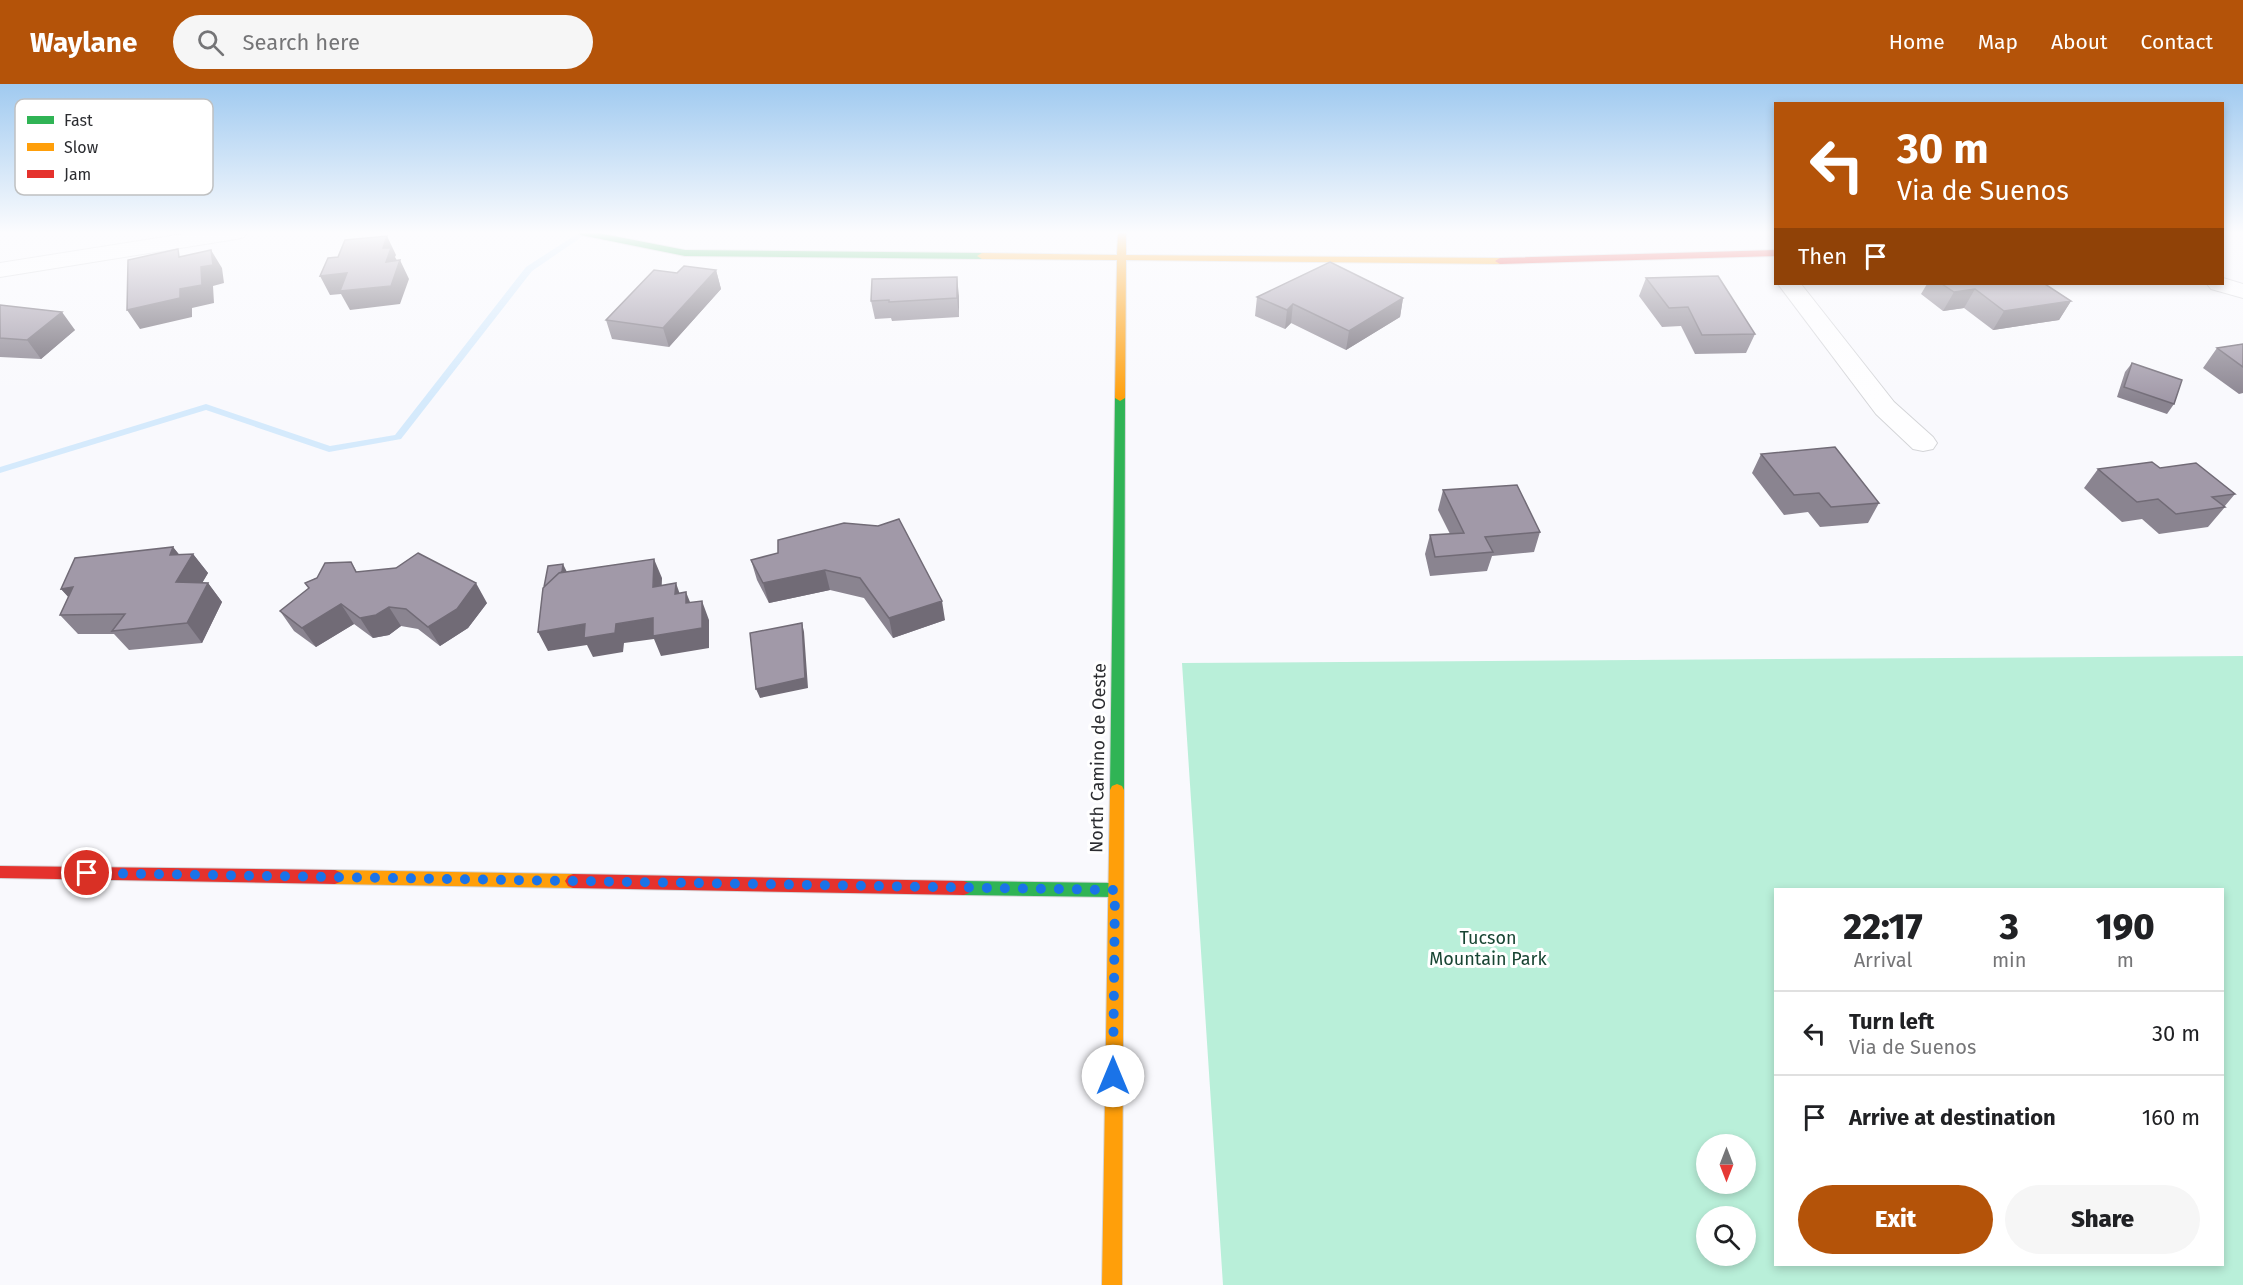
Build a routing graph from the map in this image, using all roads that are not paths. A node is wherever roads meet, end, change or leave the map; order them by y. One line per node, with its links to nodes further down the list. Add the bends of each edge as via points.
1 (1122, 288): 5 (street, North Camino de Oeste)
2 (1792, 288): 3 (street, via 1885,408)
3 (1923, 443)
4 (0, 872): 5 (street)
5 (1115, 890): 6 (street, North Camino de Oeste)
6 (1112, 1285)

